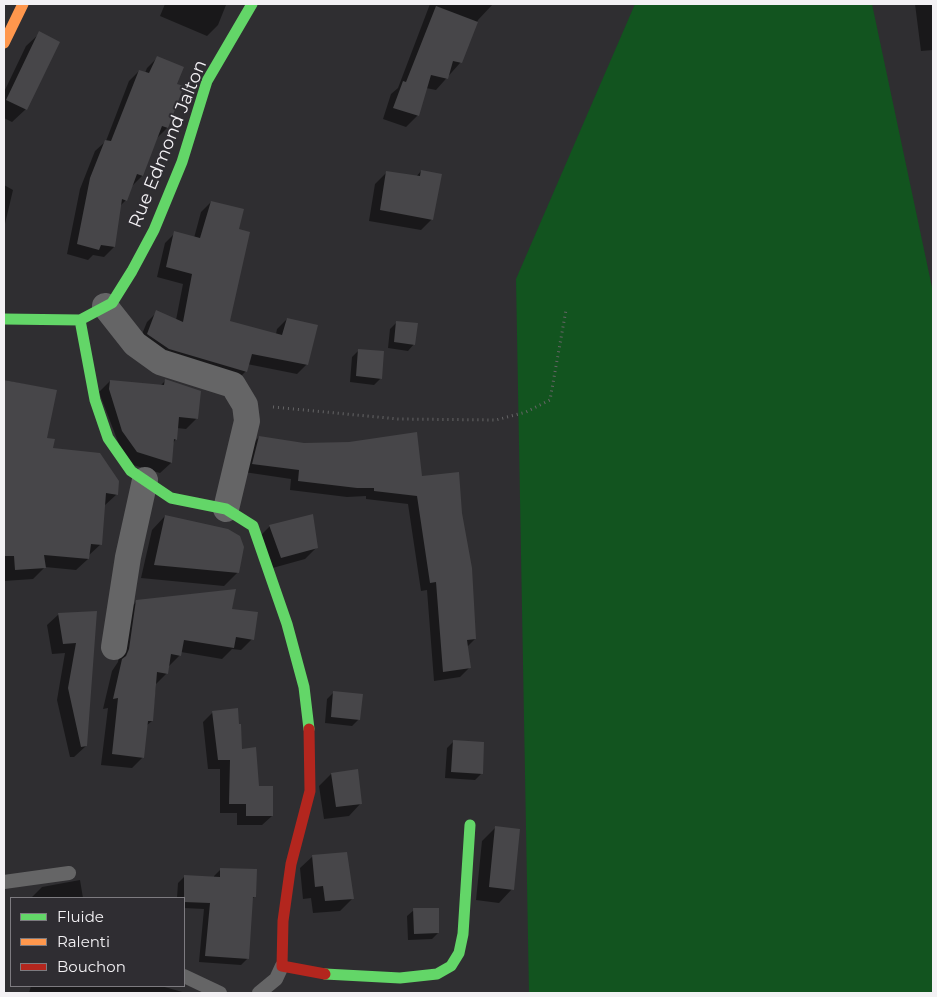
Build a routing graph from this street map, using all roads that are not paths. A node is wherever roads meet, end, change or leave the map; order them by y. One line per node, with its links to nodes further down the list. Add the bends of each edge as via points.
1 (23, 4): 3 (street)
2 (252, 4): 4 (street, Rue Edmond Jalton, via 208,81 182,162 154,230 112,303)
3 (4, 43)
4 (105, 306): 6 (street, Rue Edmond Jalton); 8 (street, via 135,344 160,362 233,384 245,405 247,421)
5 (4, 319): 6 (street)
6 (80, 320): 7 (street, via 95,400 108,438 131,471)
7 (145, 480): 8 (street, via 171,498); 9 (street, via 128,557)
8 (226, 509): 13 (street, via 253,526 287,624 304,687 310,742 310,791 291,864 283,921)
9 (114, 647)
10 (470, 825): 13 (street, via 463,934 459,953 451,966 437,974 400,978 322,974)
11 (69, 873): 12 (lane)
12 (4, 882)
13 (282, 966): 16 (lane, via 276,979)
14 (185, 976): 15 (lane)
15 (220, 993)
16 (259, 993)

